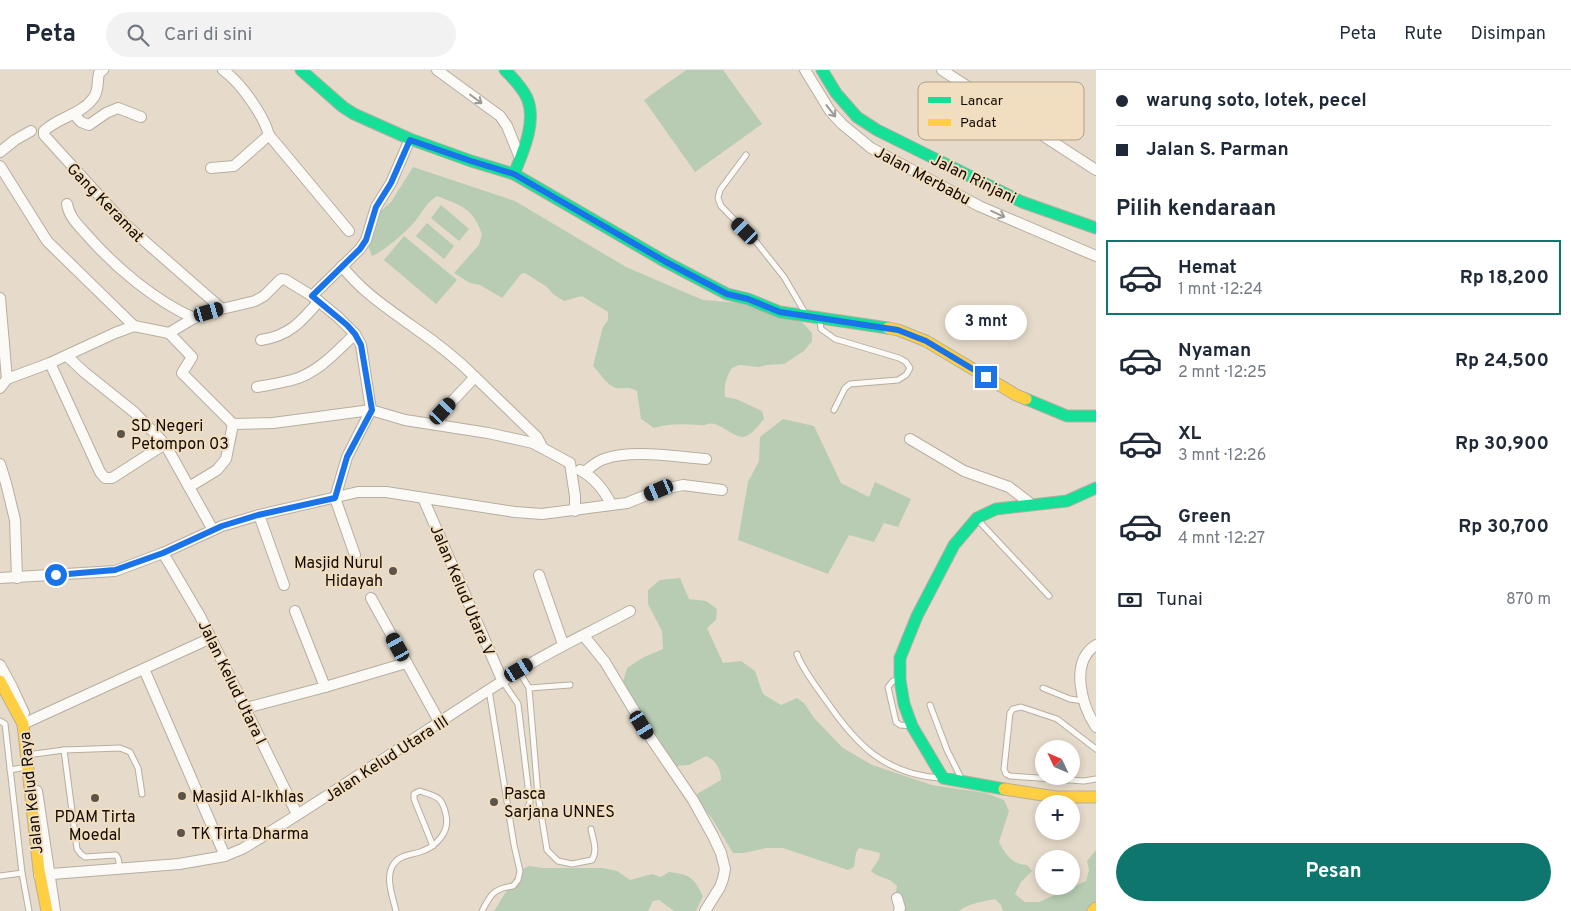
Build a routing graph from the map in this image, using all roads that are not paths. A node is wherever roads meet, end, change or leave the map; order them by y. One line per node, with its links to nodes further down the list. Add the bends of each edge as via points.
1 (103, 70): 10 (street, Gang Keramat, via 99,73 94,97)
2 (223, 70): 13 (street, via 253,103)
3 (301, 70): 14 (main road, via 343,107)
4 (437, 70): 18 (street, one-way to 18, via 500,116)
5 (504, 70): 18 (main road, via 527,98 528,132)
6 (805, 70): 26 (street, Jalan Merbabu, one-way to 26, via 830,111 871,148 980,206)
7 (822, 70): 24 (main road, Jalan Rinjani, via 836,93 857,117 877,130 1022,202)
8 (942, 70): 9 (street)
9 (960, 82)
10 (74, 114): 11 (street, via 89,125 118,108); 30 (street, Gang Keramat, via 49,126 44,135 125,224)
11 (141, 117)
12 (31, 131): 16 (street)
13 (269, 135): 20 (street, via 234,166); 25 (street)
14 (410, 140): 22 (main road); 27 (street, via 391,183 376,207 366,240)
15 (1050, 140): 21 (street)
16 (0, 152)
17 (746, 155): 32 (lane, via 720,190 721,206 762,250)
18 (520, 158): 22 (main road)
19 (0, 166): 34 (street, via 47,241)
20 (211, 168)
21 (1096, 170)
22 (514, 174): 32 (main road, via 727,294 780,312)
23 (67, 204): 33 (street, via 73,219 123,272 179,312)
24 (1096, 228)
25 (349, 231)
26 (1096, 256)
27 (342, 266): 29 (street); 40 (street, via 376,300)
28 (0, 298): 31 (street)
29 (315, 299): 30 (street, via 282,279 254,301); 36 (street); 37 (street, via 302,322 293,329)
30 (221, 308): 33 (street)
31 (1, 311): 41 (street)
32 (812, 316): 44 (lane, via 827,335 899,358 910,368 898,380 850,384); 45 (main road, via 898,330 926,341 1025,399 1067,416)
33 (194, 318): 35 (street)
34 (134, 326): 35 (street); 38 (street)
35 (169, 333): 46 (street, via 192,357 182,373)
36 (355, 334): 42 (street, via 312,372 293,380); 43 (street, via 361,345)
37 (261, 340)
38 (67, 356): 39 (street); 49 (street, via 134,412)
39 (50, 364): 41 (street); 49 (street, via 105,478 112,478)
40 (475, 377): 47 (street, via 443,411); 50 (street, via 536,436)
41 (3, 383)
42 (257, 387)
43 (372, 410): 46 (street, via 273,424); 47 (street); 58 (street, via 347,457)
44 (834, 410)
45 (1096, 416)
46 (233, 424): 55 (street, via 226,459 217,470)
47 (438, 425): 50 (street)
48 (910, 439): 61 (street, via 964,471 1009,487)
49 (165, 444): 55 (street)
50 (542, 446): 52 (street)
51 (706, 459): 54 (street, via 622,456 602,459)
52 (570, 463): 54 (street); 62 (street)
53 (0, 464): 70 (street, via 14,520)
54 (584, 472): 60 (street, via 598,485)
55 (189, 487): 65 (street)
56 (1096, 488): 61 (main road, via 1067,501)
57 (722, 490): 60 (street, via 690,485 659,490 627,503)
58 (335, 498): 59 (street, via 358,492 386,492); 63 (street); 67 (street)
59 (423, 498): 62 (street, via 532,514); 86 (street, Jalan Kelud Utara V)
60 (610, 504): 62 (street)
61 (1031, 504): 64 (main road, via 996,510)
62 (575, 511)
63 (258, 515): 65 (street); 71 (street)
64 (977, 518): 72 (lane); 104 (main road, via 954,546 917,616 900,658 904,704 912,726)
65 (213, 530): 66 (street)
66 (163, 553): 70 (street, via 115,570); 77 (street, Jalan Kelud Utara I)
67 (355, 555)
68 (539, 575): 78 (street)
69 (0, 578): 70 (street)
70 (17, 578)
71 (284, 585)
72 (1049, 596)
73 (371, 598): 81 (street)
74 (295, 611): 88 (street)
75 (630, 611): 76 (street, Jalan Kelud Utara III)
76 (584, 636): 78 (street, Jalan Kelud Utara III); 125 (street, via 605,662 714,836 725,869 720,888)
77 (211, 638): 83 (street); 94 (street, Jalan Kelud Utara I)
78 (563, 644): 84 (street, Jalan Kelud Utara III)
79 (1096, 645): 92 (street, via 1084,658 1080,670)
80 (797, 654): 104 (lane, via 811,680 856,740 874,755 902,770)
81 (406, 663): 88 (street); 97 (street)
82 (0, 665): 96 (street)
83 (144, 669): 96 (street); 113 (street)
84 (519, 670): 86 (street, Jalan Kelud Utara III); 89 (lane)
85 (0, 681): 96 (main road, Jalan Kelud Raya)
86 (503, 682): 91 (street, Jalan Kelud Utara III); 110 (lane, via 518,704 530,803 524,812)
87 (570, 684): 89 (lane)
88 (325, 687): 94 (street)
89 (529, 688): 111 (lane, via 538,795 548,850 558,860 572,864 592,860 595,849)
90 (1043, 688): 92 (lane)
91 (489, 690): 97 (street, Jalan Kelud Utara III); 110 (lane)
92 (1083, 701): 98 (street)
93 (930, 705): 106 (lane)
94 (246, 708): 109 (street, Jalan Kelud Utara I)
95 (0, 721): 103 (lane, via 5,724)
96 (25, 722): 101 (main road, Jalan Kelud Raya)
97 (440, 723): 109 (street, Jalan Kelud Utara III)
98 (1096, 727)
99 (1096, 749): 105 (lane, via 1057,719 1021,707 1010,713 1006,774 1084,781)
100 (64, 750): 101 (lane); 107 (lane, via 120,748 130,752 138,768); 114 (lane, via 77,849 85,857 116,855)
101 (30, 754): 102 (main road, Jalan Kelud Raya); 116 (street)
102 (28, 767): 103 (lane); 116 (main road, Jalan Kelud Raya)
103 (10, 770): 115 (lane)
104 (943, 778): 106 (main road)
105 (1096, 779)
106 (964, 783): 108 (main road, via 1056,797)
107 (142, 794)
108 (1096, 797)
109 (297, 814): 113 (street, Jalan Kelud Utara III, via 248,846)
110 (509, 814): 124 (lane, via 520,871 518,880 513,886 494,891)
111 (590, 829)
112 (433, 846): 112 (lane, via 414,799 414,794 420,791 443,803 448,824); 123 (lane, via 404,856 392,866 390,876)
113 (225, 856): 114 (street, Jalan Kelud Utara III)
114 (119, 869): 116 (street, Jalan Kelud Utara III)
115 (22, 873): 117 (lane); 120 (lane)
116 (44, 875): 121 (main road, Jalan Kelud Raya); 122 (street)
117 (0, 876)
118 (897, 898): 126 (street)
119 (1096, 908): 127 (main road)
120 (29, 911)
121 (47, 911)
122 (55, 911)
123 (396, 911)
124 (482, 911)
125 (705, 911)
126 (898, 911)
127 (1093, 911)

